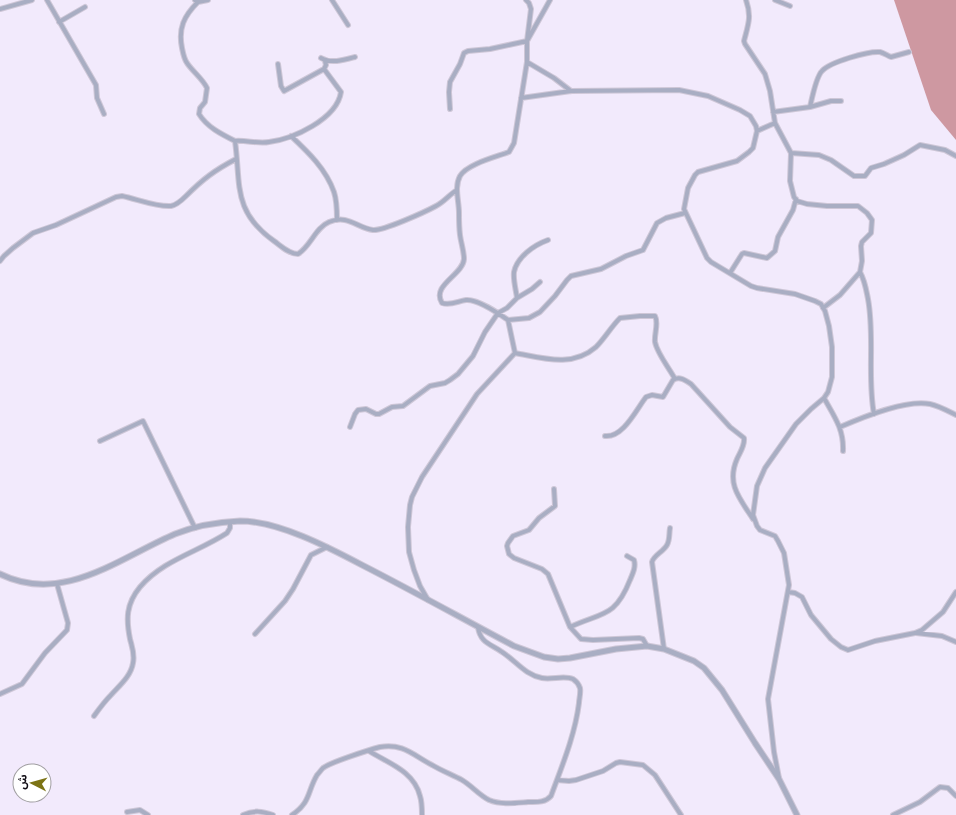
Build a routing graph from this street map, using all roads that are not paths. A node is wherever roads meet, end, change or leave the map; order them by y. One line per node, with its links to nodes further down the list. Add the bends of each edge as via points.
1 (32, 0): 12 (street)
2 (47, 0): 13 (street)
3 (208, 0): 9 (street)
4 (332, 0): 14 (street)
5 (526, 0): 15 (street, via 530,8)
6 (550, 0): 15 (street)
7 (746, 0): 26 (street, via 750,14 744,41 765,74)
8 (775, 0): 10 (street)
9 (196, 1): 31 (street, via 184,21 180,38 186,62 207,88 205,102 199,114 216,131)
10 (790, 6)
11 (85, 7): 13 (street)
12 (0, 9)
13 (59, 22): 27 (street, via 96,85 97,98)
14 (348, 24)
15 (527, 41): 18 (street); 25 (street, via 464,53 450,82)
16 (909, 52): 24 (street, via 892,57 882,52 867,53 826,68 820,74)
17 (355, 57): 20 (street, via 343,60 323,59)
18 (527, 62): 21 (street); 22 (street)
19 (278, 64): 20 (street, via 280,84 284,91)
20 (324, 69): 30 (street, via 340,91 340,95 325,117)
21 (571, 91): 22 (street); 29 (street, via 668,89 693,92 721,101 750,116)
22 (521, 98): 35 (street, via 512,149 466,170 459,178)
23 (841, 101): 24 (street)
24 (810, 106): 26 (street)
25 (450, 108)
26 (773, 112): 28 (street)
27 (104, 114)
28 (775, 123): 29 (street); 32 (street)
29 (757, 131): 37 (street, via 753,148 745,157 694,175 684,199)
30 (291, 136): 31 (street, via 270,142); 38 (street, via 315,159 328,179 334,192)
31 (235, 140): 34 (street)
32 (791, 153): 33 (street, via 824,157 856,176 865,176 872,167 904,155 919,145 946,150); 36 (street, via 790,181)
33 (956, 156)
34 (236, 159): 38 (street, via 238,188 248,213 262,233 288,252 300,252 324,225); 40 (street, via 215,170 173,206 122,196 112,199 56,225 33,232)
35 (457, 190): 38 (street, via 437,206 378,229 373,230 346,220); 46 (street, via 464,259 462,265 442,288 440,300 447,304 472,300)
36 (796, 200): 41 (street, via 827,206 858,206 867,213 872,220 872,229 862,242); 42 (street, via 773,254 768,258 744,253)
37 (685, 213): 42 (street, via 707,258); 47 (street, via 657,223 643,250 601,269 571,276 540,312 529,318)
38 (337, 220)
39 (548, 240): 44 (street, via 533,247 516,268 514,274)
40 (0, 261)
41 (860, 272): 45 (street, via 840,295); 51 (street, via 866,285 870,310)
42 (730, 273): 45 (street, via 757,288 809,298 821,304)
43 (540, 282): 44 (street)
44 (517, 298): 46 (street, via 508,308)
45 (823, 308): 50 (street, via 828,317 832,346 832,377)
46 (498, 313): 47 (street); 53 (street, via 473,356 458,374 445,383 430,386 403,406 379,414 366,409 358,410)
47 (508, 320): 48 (street)
48 (515, 353): 49 (street, via 570,360 596,347 620,318 655,316 657,348); 69 (street, via 477,394 422,477 412,497 408,527 409,552 420,586)
49 (675, 379): 55 (street, via 663,397 646,397 624,427 613,436); 59 (street, via 681,378 692,384 730,427 744,438 732,477 738,495)
50 (824, 398): 54 (street); 59 (street, via 796,424 765,468 757,486)
51 (874, 414): 52 (street, via 896,406 929,404); 54 (street)
52 (956, 416)
53 (350, 427)
54 (840, 427): 57 (street)
55 (605, 436)
56 (100, 441): 61 (street, via 143,420)
57 (843, 451)
58 (554, 489): 71 (street, via 555,506 539,518 529,530 513,536 508,543 508,550 514,558 548,574)
59 (754, 521): 67 (street, via 760,530 775,536 784,553)
60 (230, 522): 61 (street); 63 (street, via 274,526); 78 (street, via 227,534 164,566 136,592 127,616 134,654 133,664 122,684)
61 (195, 528): 66 (street, via 170,537 87,577)
62 (670, 528): 76 (street, via 667,545 652,562)
63 (327, 547): 69 (street); 73 (street, via 311,555 293,589)
64 (626, 556): 71 (street, via 634,560 635,568 621,600 606,613)
65 (0, 574): 66 (street, via 26,584)
66 (57, 584): 77 (street, via 68,623 67,630 45,652 22,684)
67 (788, 592): 72 (street, via 802,597 811,615 823,630 844,649 851,650 875,641); 80 (street, via 768,699)
68 (956, 592): 72 (street, via 943,612)
69 (428, 600): 70 (street)
70 (478, 627): 75 (street, via 529,652 558,659); 81 (street, via 483,640 527,672 542,678 573,679 579,685 578,714)
71 (570, 627): 75 (street, via 581,639 639,638)
72 (915, 633): 74 (street, via 942,636)
73 (255, 634)
74 (956, 642)
75 (647, 646): 76 (street)
76 (664, 649): 80 (street, via 694,660 712,678)
77 (0, 694)
78 (94, 716)
79 (369, 751): 81 (street, via 391,746 400,747 461,780 490,800 502,803 545,801 551,796); 87 (street, via 322,768 308,800); 88 (street, via 394,764 417,786)
80 (779, 779): 90 (street)
81 (557, 780): 89 (street, via 576,780 620,762 643,765 655,775)
82 (956, 796): 91 (street, via 948,788 940,787 920,802)
83 (127, 812): 84 (street, via 140,810)
84 (148, 815)
85 (243, 815): 86 (street, via 259,811)
86 (273, 815)
87 (292, 815)
88 (422, 815)
89 (681, 815)
90 (798, 815)
91 (893, 815)

